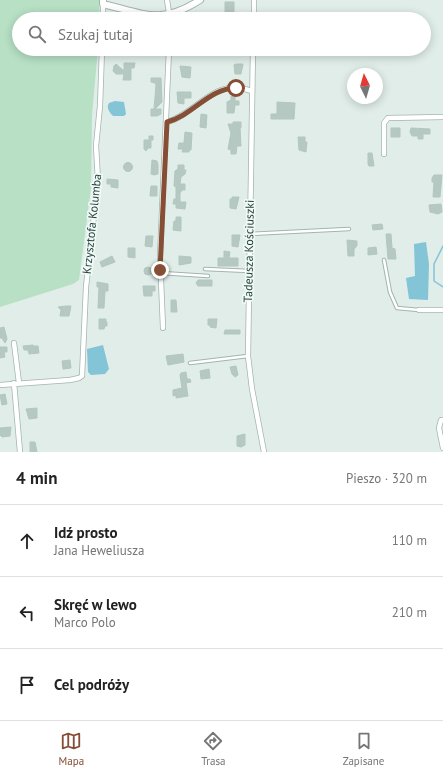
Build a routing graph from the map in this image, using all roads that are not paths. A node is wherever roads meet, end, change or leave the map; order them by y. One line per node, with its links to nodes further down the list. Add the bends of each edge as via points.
1 (167, 0): 6 (street)
2 (200, 0): 7 (street)
3 (254, 0): 8 (street)
4 (103, 2): 5 (street)
5 (138, 12)
6 (169, 12)
7 (180, 12)
8 (254, 12)
9 (102, 56): 29 (street, Krzysztofa Kolumba, via 96,146 98,180 86,287 82,376 70,380)
10 (169, 56): 14 (street)
11 (253, 56): 12 (street, Tadeusza Kościuszki)
12 (252, 91): 14 (street, via 236,88 220,90 178,119); 17 (street, Tadeusza Kościuszki)
13 (443, 117): 15 (street, via 388,118 384,123)
14 (167, 122): 21 (street)
15 (384, 154)
16 (349, 229): 17 (lane)
17 (249, 234): 20 (street, Tadeusza Kościuszki)
18 (384, 260): 23 (lane, via 390,292 397,308)
19 (206, 269): 20 (lane)
20 (249, 271): 27 (street, Tadeusza Kościuszki)
21 (160, 273): 22 (lane); 25 (street)
22 (208, 276)
23 (419, 310): 24 (street)
24 (443, 310)
25 (163, 328)
26 (14, 343): 29 (street)
27 (248, 356): 28 (lane); 34 (street, Tadeusza Kościuszki)
28 (190, 363)
29 (16, 383): 30 (street); 33 (street)
30 (0, 385)
31 (442, 420): 32 (street, via 439,428)
32 (443, 448)
33 (20, 452)
34 (264, 452)

